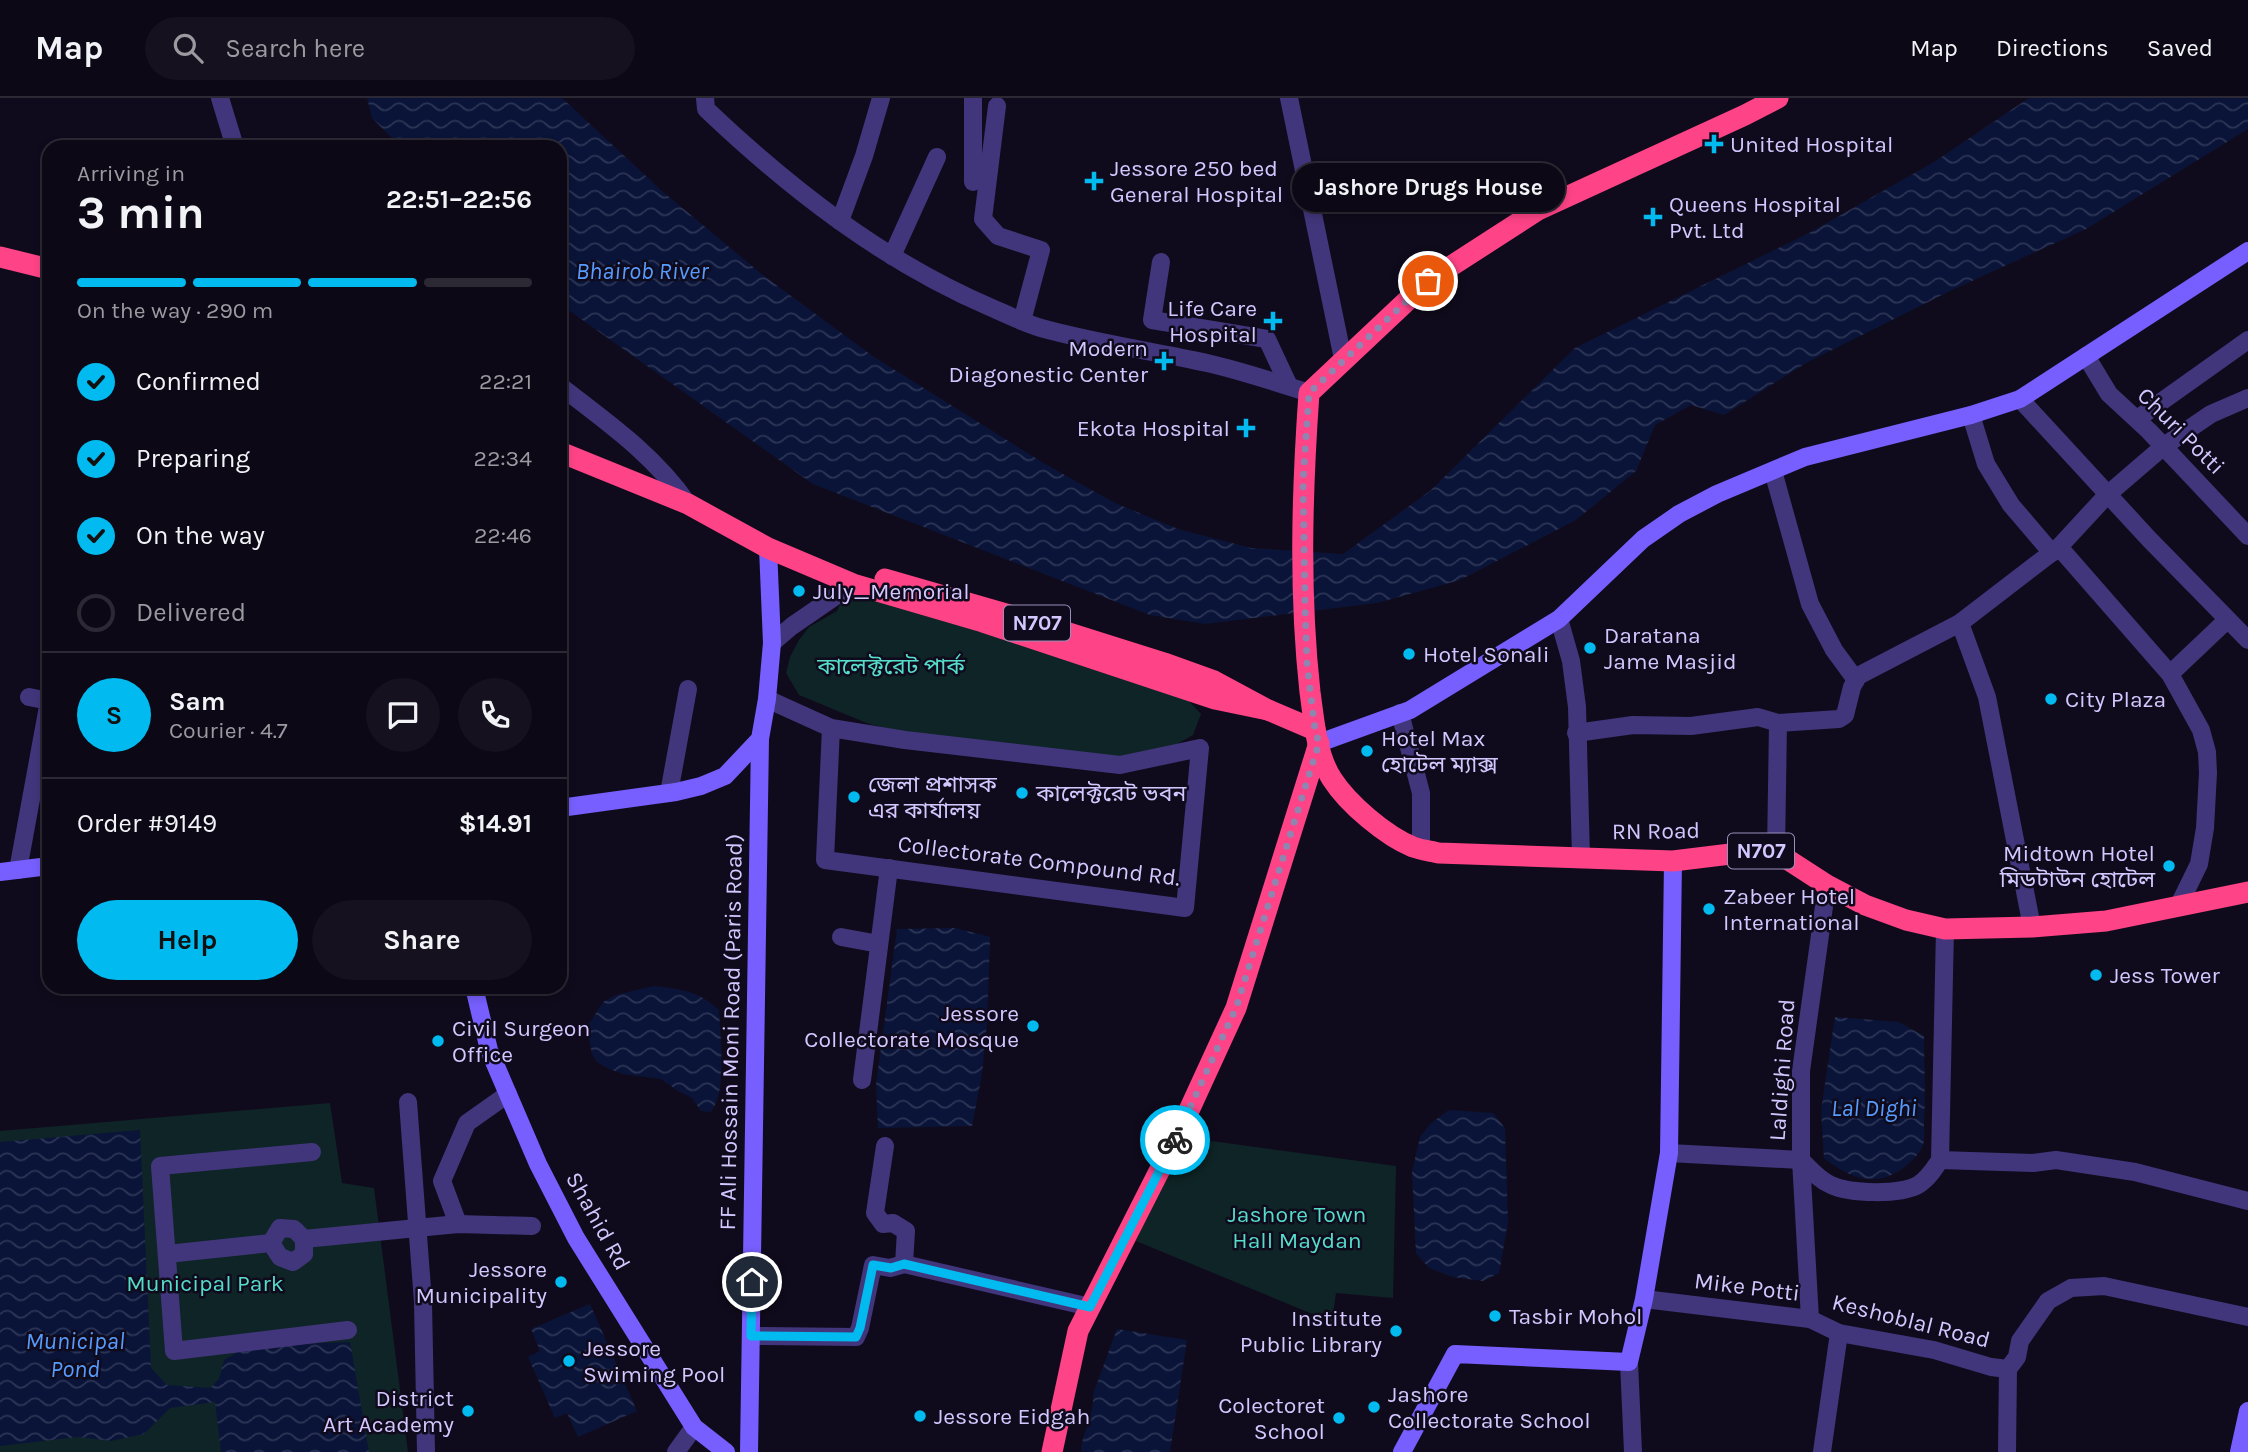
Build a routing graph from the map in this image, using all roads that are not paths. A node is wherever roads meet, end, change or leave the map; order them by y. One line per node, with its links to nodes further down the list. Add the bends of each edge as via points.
1 (220, 98): 8 (street)
2 (705, 98): 11 (street, via 706,109 747,148)
3 (881, 98): 11 (street)
4 (973, 98): 10 (street)
5 (1778, 98): 20 (highway, via 1538,210 1428,281)
6 (1293, 99): 20 (street)
7 (997, 106): 17 (street, via 983,219 998,236 1041,250)
8 (233, 140)
9 (937, 157): 13 (street)
10 (973, 182)
11 (840, 221): 13 (street)
12 (2248, 251): 19 (street)
13 (892, 256): 17 (street, via 953,292)
14 (0, 257): 16 (highway)
15 (1161, 262): 21 (street, via 1152,320 1267,339)
16 (42, 267)
17 (1022, 321): 21 (street, via 1206,363)
18 (2248, 340): 26 (street)
19 (2086, 356): 24 (street); 26 (street, Churi Potti, via 2109,394)
20 (1343, 359): 21 (highway)
21 (1299, 390): 54 (highway, via 1305,635)
22 (567, 392): 31 (street, via 645,453)
23 (2248, 398): 27 (street, via 2211,414)
24 (2020, 399): 25 (street); 30 (street)
25 (1971, 415): 29 (street, via 1805,457); 34 (street, via 1986,464 2011,505)
26 (2137, 419): 27 (street, Churi Potti)
27 (2164, 446): 30 (street); 32 (street, Churi Potti)
28 (567, 455): 31 (highway, N707)
29 (1773, 471): 37 (street, via 1688,509 1643,539); 43 (street, via 1810,604)
30 (2107, 495): 34 (street); 38 (street)
31 (688, 504): 33 (highway, N707)
32 (2248, 536)
33 (768, 548): 35 (highway, N707); 41 (street, FF Ali Hossain Moni Road (Paris Road))
34 (2056, 550): 39 (street); 42 (street)
35 (797, 561): 36 (highway, N707); 48 (highway, N707, via 922,589 1164,663 1214,681)
36 (853, 584): 41 (street); 48 (highway, N707, via 1215,699)
37 (1559, 619): 49 (street); 52 (street, via 1571,661)
38 (2227, 620): 40 (street); 42 (street)
39 (1960, 623): 43 (street); 69 (street, via 1987,697)
40 (2248, 640)
41 (772, 643): 46 (street, FF Ali Hossain Moni Road (Paris Road))
42 (2170, 674): 68 (street, via 2201,730 2208,773 2199,864)
43 (1856, 680): 50 (street, via 1839,719)
44 (688, 689): 56 (street)
45 (29, 697): 47 (street)
46 (768, 699): 51 (street, Collectorate Compound Rd.); 55 (street, FF Ali Hossain Moni Road (Paris Road))
47 (42, 700)
48 (1268, 710): 54 (highway, N707)
49 (1400, 713): 54 (street); 58 (street, via 1421,793)
50 (1778, 723): 52 (street, via 1758,717); 59 (street)
51 (831, 728): 63 (street, Collectorate Compound Rd., via 825,860); 63 (street, Collectorate Compound Rd., via 1120,765 1200,748 1185,908)
52 (1576, 733): 60 (street)
53 (42, 735): 64 (street)
54 (1317, 737): 58 (highway, RN Road / N707, via 1331,778 1362,812 1390,835); 91 (highway, via 1236,1008)
55 (760, 739): 56 (street, via 726,776); 96 (street, FF Ali Hossain Moni Road (Paris Road))
56 (669, 793): 57 (street)
57 (567, 807)
58 (1421, 849): 60 (highway, RN Road / N707)
59 (1776, 852): 61 (highway, RN Road / N707); 66 (highway, N707)
60 (1581, 858): 61 (highway, RN Road / N707)
61 (1673, 862): 79 (street)
62 (42, 867): 64 (street)
63 (889, 868): 72 (street)
64 (18, 870): 65 (street)
65 (0, 872)
66 (1827, 885): 70 (highway, N707, via 1865,905); 80 (street, Laldighi Road, via 1801,1071)
67 (2248, 892): 68 (highway, N707)
68 (2178, 907): 69 (highway, N707, via 2106,921)
69 (2032, 927): 70 (highway, N707)
70 (1945, 929): 81 (street)
71 (841, 937): 72 (street)
72 (879, 944): 74 (street)
73 (476, 994): 75 (street, Shahid Rd, via 489,1050)
74 (862, 1080)
75 (508, 1094): 83 (street, via 467,1124 442,1181); 100 (street, Shahid Rd, via 576,1238)
76 (408, 1102): 85 (street)
77 (885, 1146): 89 (street, via 875,1213 883,1224 893,1223 906,1231)
78 (312, 1152): 88 (street, via 160,1166)
79 (1669, 1153): 80 (street); 90 (street)
80 (1801, 1160): 81 (street, Laldighi Road, via 1829,1185 1872,1192 1917,1185); 93 (street, Mike Potti)
81 (1940, 1160): 82 (street, via 2056,1160 2135,1172)
82 (2248, 1201)
83 (458, 1224): 84 (street); 85 (street)
84 (532, 1226)
85 (417, 1228): 86 (street); 101 (street)
86 (304, 1239): 87 (street, via 294,1229 280,1228); 87 (street, via 304,1254 293,1262 280,1257)
87 (271, 1243): 88 (street)
88 (167, 1254): 94 (street, via 174,1351)
89 (904, 1264): 91 (street); 96 (street, via 891,1268 873,1265 856,1337)
90 (1644, 1299): 93 (street, Mike Potti); 97 (street)
91 (1090, 1307): 105 (highway, via 1074,1342)
92 (2248, 1317): 98 (street, Keshoblal Road, via 2104,1286 2071,1288 2048,1301 2020,1341 2017,1357)
93 (1810, 1320): 95 (street, Keshoblal Road)
94 (348, 1330)
95 (1839, 1332): 98 (street, Keshoblal Road); 108 (street)
96 (751, 1336): 104 (street, FF Ali Hossain Moni Road (Paris Road))
97 (1629, 1362): 106 (street, via 1455,1354); 107 (street)
98 (2008, 1369): 109 (street)
99 (2248, 1411): 110 (street)
100 (694, 1427): 102 (street); 103 (street, Shahid Rd)
101 (426, 1452)
102 (677, 1452)
103 (726, 1452)
104 (749, 1452)
105 (1052, 1452)
106 (1402, 1452)
107 (1633, 1452)
108 (1822, 1452)
109 (2007, 1452)
110 (2239, 1452)

